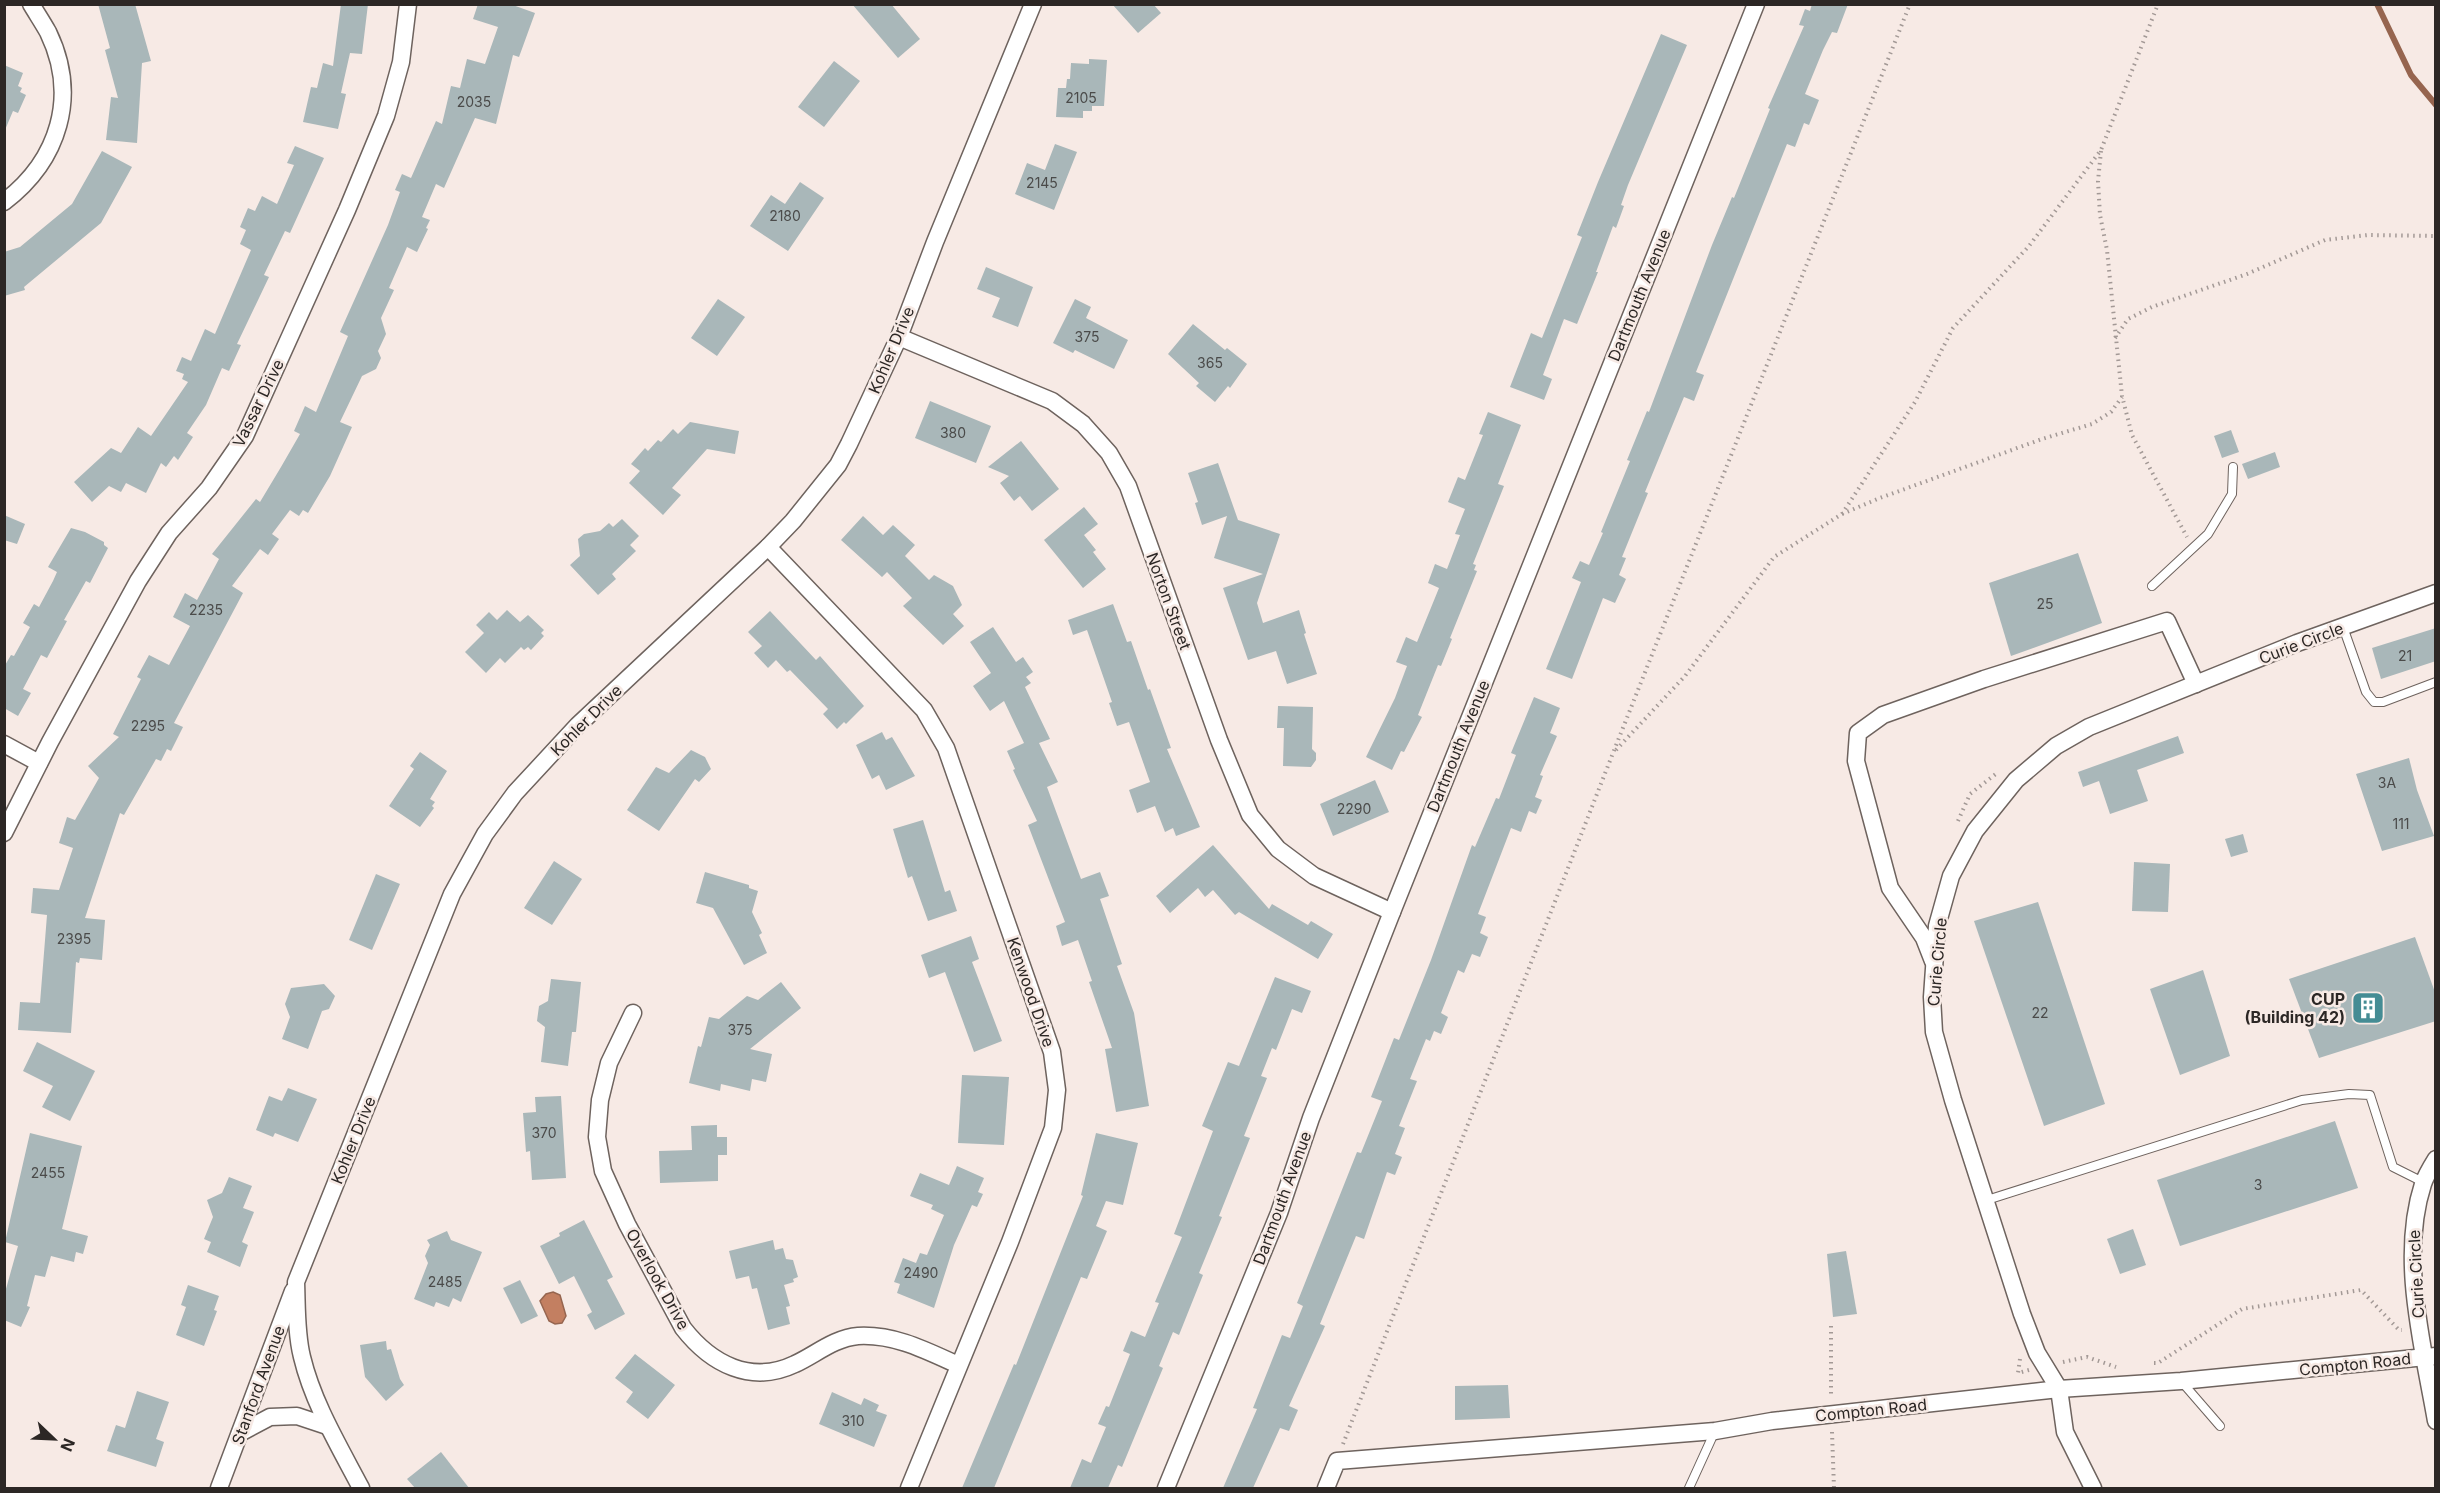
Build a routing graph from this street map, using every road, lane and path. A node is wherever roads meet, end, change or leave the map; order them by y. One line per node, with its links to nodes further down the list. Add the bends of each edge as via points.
1 (31, 4): 8 (street, via 49,34 61,72 62,102 58,130 45,161 24,187)
2 (408, 4): 24 (street, Vassar Drive, via 401,62 386,116 245,436 169,533 138,581)
3 (1034, 4): 10 (street, Kohler Drive)
4 (1756, 4): 28 (street, Dartmouth Avenue)
5 (1910, 4): 23 (path)
6 (2158, 4): 7 (path)
7 (2101, 150): 11 (path, via 2098,181); 14 (path, via 2029,246 1953,328 1915,402)
8 (4, 202)
9 (2436, 236): 11 (path, via 2368,235 2325,240 2247,274 2144,311 2128,319)
10 (899, 337): 15 (street, Kohler Drive, via 838,465); 28 (street, Norton Street, via 1052,401 1083,424 1109,453 1128,486 1245,806 1278,849 1314,876)
11 (2115, 338): 12 (path)
12 (2122, 396): 14 (path, via 2111,412 2092,424); 16 (path, via 2132,435)
13 (2233, 467): 16 (lane, via 2232,494 2208,534)
14 (1842, 514): 23 (path, via 1774,557 1685,676)
15 (768, 547): 34 (street, Kohler Drive, via 578,725 515,793 484,834 452,894); 40 (street, Kenwood Drive, via 924,710 946,748 1052,1052 1057,1090 1053,1128)
16 (2193, 549): 17 (lane)
17 (2152, 586)
18 (2436, 593): 19 (street, Curie Circle)
19 (2343, 627): 20 (lane, via 2366,692 2374,702 2384,702); 21 (street, Curie Circle)
20 (2436, 682)
21 (2196, 684): 29 (street, Curie Circle, via 2089,727 2056,746 2016,780 1976,831 1951,876 1937,926); 29 (street, via 2167,621 1883,715 1858,734 1856,761 1890,888 1924,938)
22 (4, 744): 24 (street)
23 (1613, 753): 51 (path)
24 (39, 763): 27 (street, Vassar Drive)
25 (2006, 766): 26 (path, via 1970,794)
26 (1957, 825)
27 (4, 833)
28 (1392, 912): 55 (street, Dartmouth Avenue, via 1311,1118 1280,1213)
29 (1934, 964): 33 (street, Curie Circle, via 1934,1032)
30 (633, 1013): 40 (street, Overlook Drive, via 609,1063 600,1100 597,1137 603,1171 627,1224 693,1341 717,1361 746,1373 794,1365 855,1336 884,1336)
31 (2436, 1159): 32 (street, Curie Circle)
32 (2423, 1182): 33 (lane, via 2392,1167 2370,1095 2349,1094 2302,1100); 36 (street, Curie Circle, via 2412,1254)
33 (1987, 1200): 41 (street, Curie Circle, via 2022,1314)
34 (296, 1282): 47 (street, Kohler Drive, via 302,1357); 50 (street, Stanford Avenue)
35 (1831, 1326): 43 (path)
36 (2419, 1326): 38 (street, Curie Circle); 39 (path, via 2399,1330 2361,1290 2242,1309 2157,1363)
37 (2022, 1352): 41 (path, via 2018,1373)
38 (2430, 1356): 44 (street, Compton Road); 46 (street, Curie Circle)
39 (2147, 1364)
40 (958, 1365): 54 (street, Kenwood Drive)
41 (2044, 1366): 42 (path, via 2087,1357); 45 (street, Curie Circle)
42 (2117, 1367)
43 (1831, 1368)
44 (2181, 1381): 45 (street, Compton Road); 48 (lane)
45 (2059, 1389): 49 (street, Compton Road, via 1772,1420); 58 (street, via 2065,1432)
46 (2436, 1421)
47 (327, 1426): 50 (street, via 297,1416 270,1417); 53 (street, Kohler Drive)
48 (2220, 1426)
49 (1715, 1431): 51 (street, Compton Road); 57 (lane)
50 (240, 1433): 52 (street, Stanford Avenue)
51 (1337, 1461): 56 (street)
52 (219, 1488)
53 (361, 1488)
54 (909, 1488)
55 (1166, 1488)
56 (1326, 1488)
57 (1689, 1488)
58 (2093, 1488)

